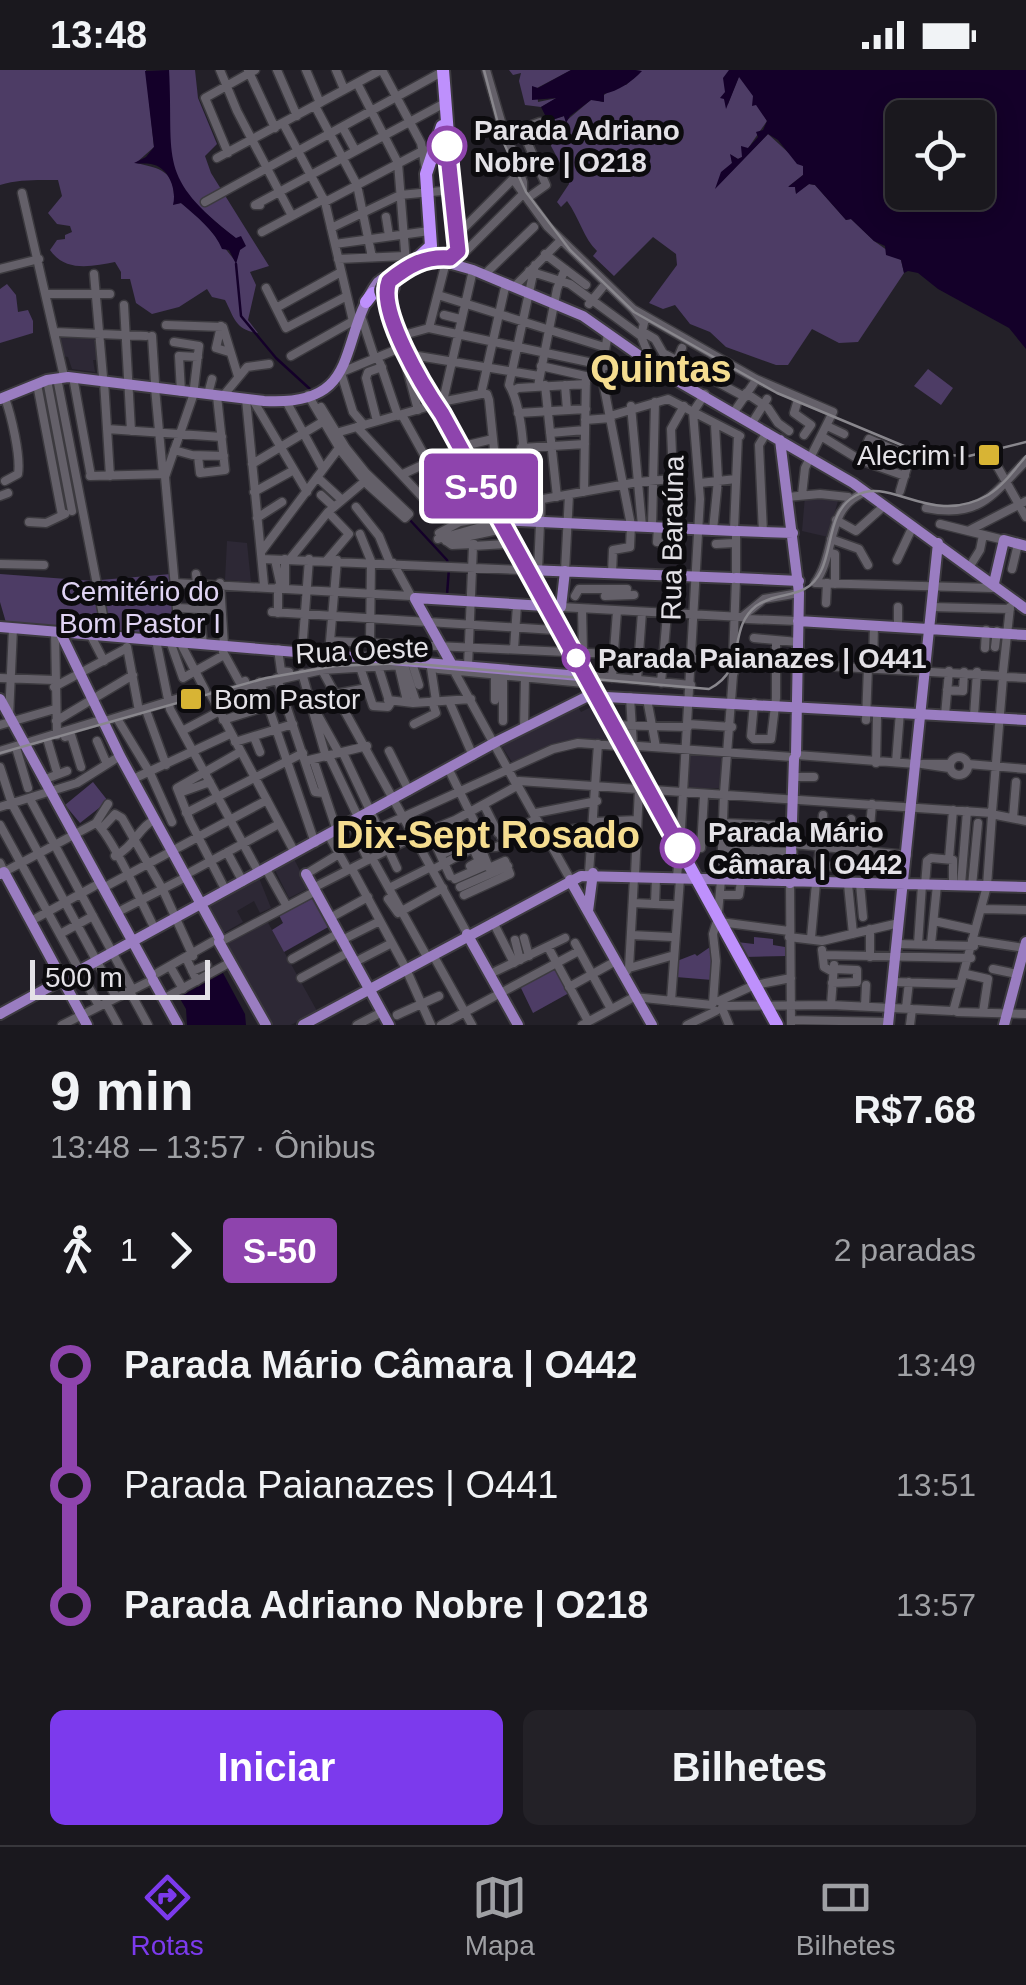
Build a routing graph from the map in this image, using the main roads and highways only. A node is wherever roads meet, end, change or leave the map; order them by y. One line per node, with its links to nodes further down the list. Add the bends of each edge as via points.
1 (441, 72): 2 (highway, via 442,128 426,174); 3 (highway)
2 (427, 254): 3 (highway); 5 (highway)
3 (458, 255): 4 (main road, via 461,265)
4 (478, 272): 5 (main road, via 428,258); 11 (main road, via 583,316 673,379)
5 (387, 285): 6 (highway); 6 (highway, bridge); 7 (main road, via 342,373 312,394 250,400)
6 (399, 337): 10 (highway, via 407,369); 10 (highway, via 434,381)
7 (56, 378): 8 (main road); 8 (main road)
8 (18, 389): 9 (main road)
9 (2, 397)
10 (433, 402): 12 (highway)
11 (782, 437): 13 (main road); 14 (main road)
12 (491, 511): 13 (main road, via 541,521); 16 (highway); 16 (highway, via 506,544)
13 (792, 532): 19 (main road)
14 (938, 541): 18 (main road); 24 (main road)
15 (1022, 545): 18 (main road, via 1004,540)
16 (529, 570): 17 (main road); 20 (highway)
17 (564, 572): 19 (main road, via 735,577); 20 (main road)
18 (993, 584): 21 (main road, via 1010,604)
19 (799, 586): 22 (main road)
20 (550, 606): 27 (highway); 27 (highway, via 554,630); 28 (main road, via 413,597)
21 (1025, 607)
22 (798, 621): 24 (main road); 31 (main road)
23 (0, 627): 25 (main road)
24 (929, 628): 26 (main road); 32 (main road)
25 (59, 635): 28 (main road, via 309,652 329,647 382,662); 47 (main road)
26 (1026, 635)
27 (574, 652): 29 (highway)
28 (456, 667): 29 (main road)
29 (587, 685): 31 (main road, via 630,697); 35 (highway); 35 (highway); 36 (main road, via 524,728)
30 (0, 699): 34 (main road)
31 (797, 706): 32 (main road); 43 (main road)
32 (920, 713): 33 (main road); 44 (main road)
33 (1026, 720)
34 (7, 721): 50 (main road)
35 (625, 746): 41 (highway, via 643,791 680,847)
36 (295, 853): 47 (main road); 55 (main road)
37 (1, 870): 54 (main road); 54 (main road)
38 (591, 875): 39 (main road); 40 (main road); 48 (main road)
39 (634, 876): 41 (main road); 41 (main road)
40 (570, 878): 46 (main road); 48 (main road)
41 (687, 878): 42 (main road); 60 (highway)
42 (721, 879): 43 (main road); 43 (main road)
43 (792, 881): 44 (main road); 44 (main road)
44 (904, 884): 45 (main road); 61 (main road)
45 (1026, 887)
46 (531, 898): 49 (main road); 49 (main road)
47 (200, 905): 50 (main road); 63 (main road)
48 (588, 906): 53 (main road); 53 (main road)
49 (468, 934): 55 (main road); 66 (main road)
50 (132, 942): 54 (main road); 62 (main road)
51 (1025, 945): 58 (main road)
52 (1026, 964): 58 (main road)
53 (627, 972): 67 (main road)
54 (62, 981): 56 (main road); 57 (main road)
55 (369, 988): 59 (main road); 64 (main road); 65 (main road)
56 (0, 1014)
57 (84, 1017)
58 (1008, 1019)
59 (326, 1020): 64 (main road)
60 (778, 1024)
61 (888, 1024)
62 (178, 1025)
63 (266, 1025)
64 (300, 1025)
65 (389, 1025)
66 (518, 1025)
67 (654, 1025)

